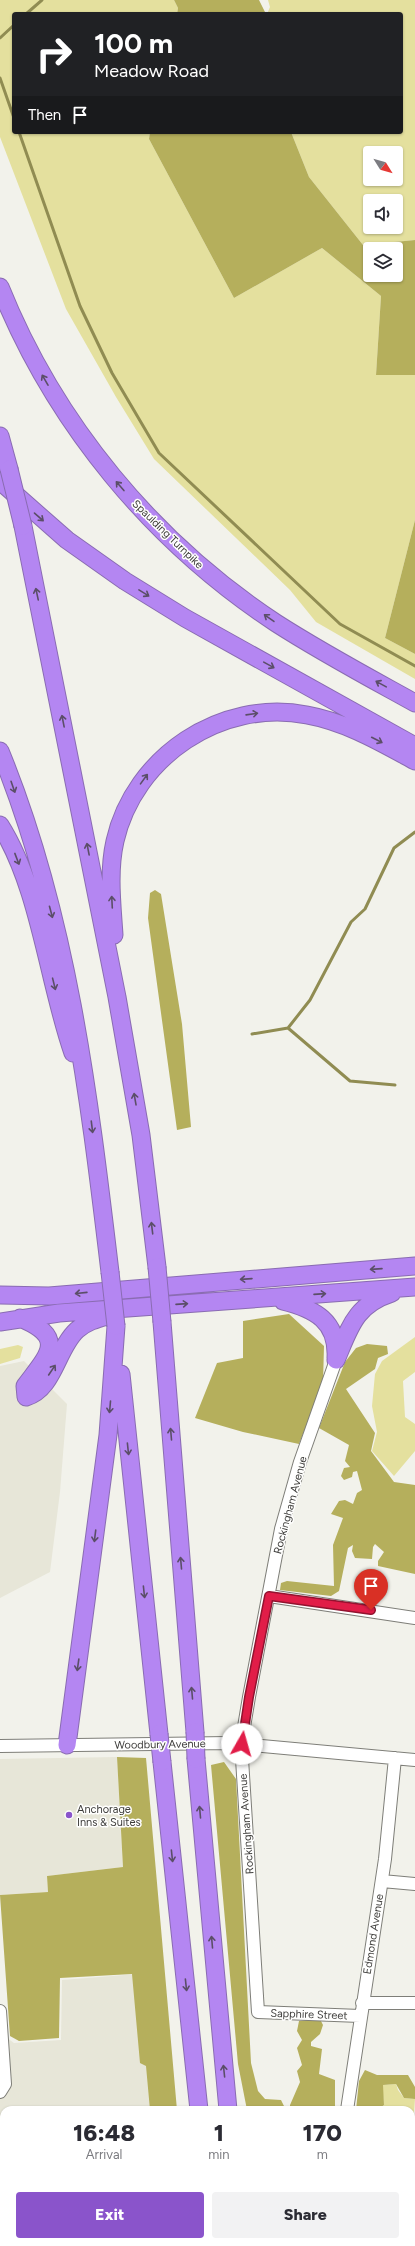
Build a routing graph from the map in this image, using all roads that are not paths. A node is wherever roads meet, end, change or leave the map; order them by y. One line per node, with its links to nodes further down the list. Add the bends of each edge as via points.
1 (0, 288): 4 (highway, Spaulding Turnpike, one-way to 1, via 276,623 219,581 165,534 117,482 74,425 36,365)
2 (0, 436): 3 (highway)
3 (5, 475): 5 (highway, one-way to 5, via 67,540 131,585); 9 (highway, one-way to 3, bridge, via 23,526)
4 (415, 703)
5 (415, 746)
6 (0, 751): 10 (highway, one-way to 10, via 37,860 55,927 71,995)
7 (415, 761): 9 (highway, one-way to 7, via 111,875 115,842 131,799 148,773 169,752 193,735 219,722 247,714 284,712 306,714 334,722 376,740)
8 (0, 825): 10 (highway, one-way to 10, via 12,846 24,877 66,1033)
9 (117, 997): 36 (highway, one-way to 9, bridge, via 196,1759 157,1267 141,1135)
10 (87, 1089): 18 (highway, one-way to 18, bridge)
11 (415, 1266): 13 (highway, one-way to 13, via 49,1296)
12 (411, 1287): 14 (highway, one-way to 12); 19 (highway, via 381,1296 362,1309 351,1326)
13 (0, 1295)
14 (267, 1298): 15 (highway, one-way to 14); 19 (highway, via 300,1306 318,1314 332,1331 336,1341)
15 (134, 1307): 16 (highway); 16 (highway, one-way to 15, via 42,1328 50,1346 25,1386 26,1397 35,1394 79,1328)
16 (20, 1318): 17 (highway)
17 (0, 1322)
18 (116, 1326): 23 (highway, one-way to 23, via 108,1435); 35 (highway, one-way to 35, bridge)
19 (336, 1360): 20 (street, Rockingham Avenue, via 286,1508)
20 (269, 1596): 21 (street); 22 (street, Rockingham Avenue)
21 (415, 1618)
22 (242, 1744): 23 (street, Woodbury Avenue); 25 (street, Woodbury Avenue); 32 (street, Rockingham Avenue)
23 (67, 1745): 24 (street, Woodbury Avenue)
24 (0, 1746)
25 (395, 1758): 26 (street, Woodbury Avenue); 27 (street, Edmond Avenue)
26 (415, 1760)
27 (382, 1881): 28 (street); 29 (street, Edmond Avenue)
28 (415, 1884)
29 (362, 2003): 30 (street, Sapphire Street); 33 (street, Edmond Avenue)
30 (415, 2003)
31 (0, 2011): 34 (street, via 5,2084)
32 (258, 2012): 33 (street, Sapphire Street)
33 (360, 2016): 37 (street, Edmond Avenue)
34 (0, 2092)
35 (199, 2106)
36 (228, 2106)
37 (348, 2106)

